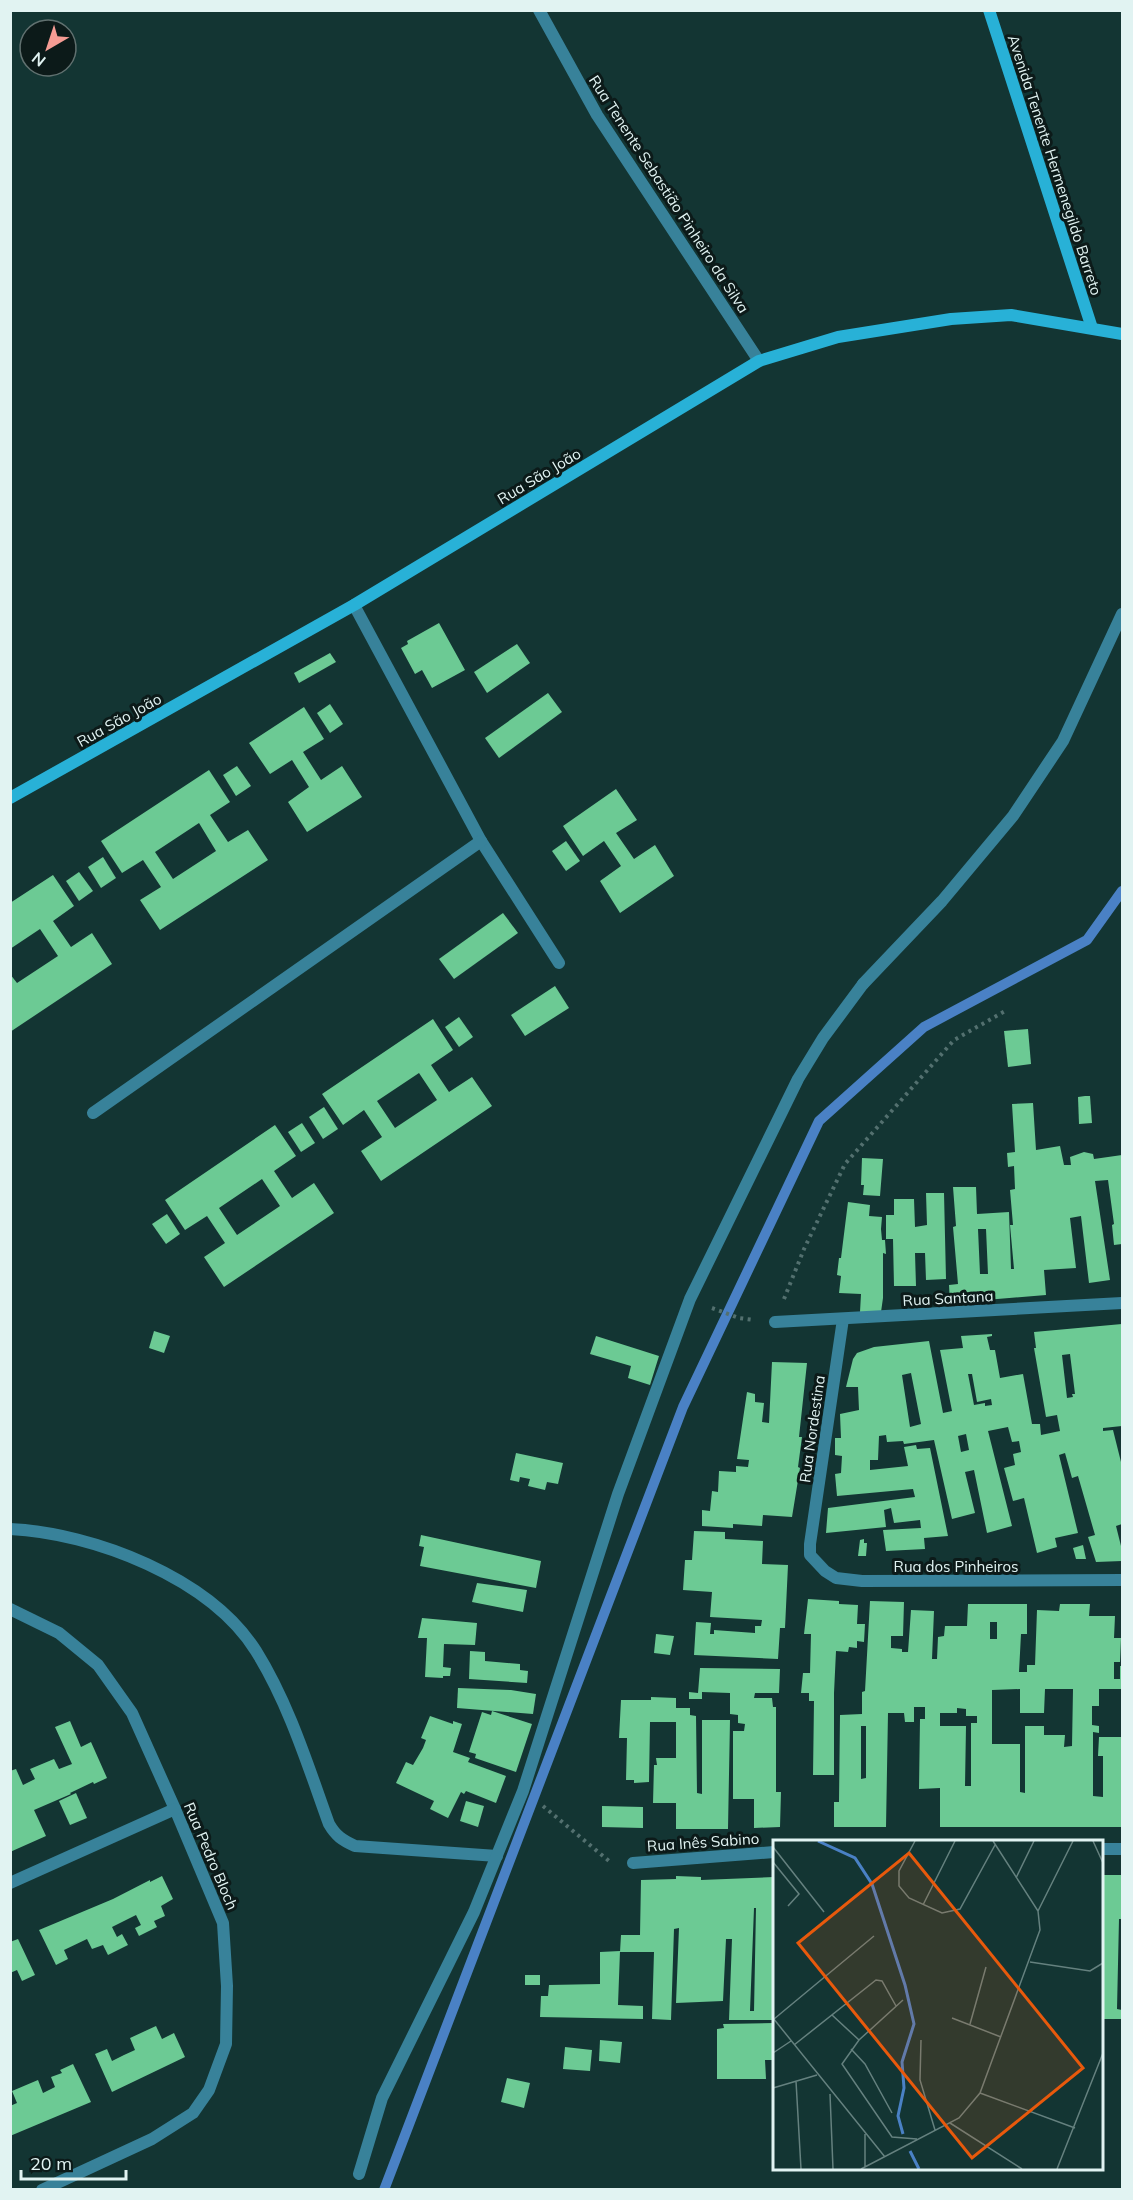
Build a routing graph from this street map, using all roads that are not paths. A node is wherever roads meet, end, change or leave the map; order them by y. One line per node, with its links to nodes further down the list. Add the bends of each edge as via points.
1 (538, 10): 5 (street, Rua Tenente Sebastião Pinheiro da Silva, via 597,115)
2 (989, 10): 3 (street, Avenida Tenente Hermenegildo Barreto)
3 (1092, 328): 4 (street, Rua São João); 5 (street, Rua São João, via 1011,315 951,319 838,337)
4 (1122, 334)
5 (759, 361): 6 (street, Rua São João)
6 (354, 605): 8 (street, Rua São João); 9 (street)
7 (1122, 614): 23 (street, via 1064,741 1013,816 942,901 863,984 798,1079 690,1299 618,1494 524,1791)
8 (10, 798)
9 (481, 841): 10 (street); 11 (street)
10 (559, 963)
11 (93, 1113)
12 (1122, 1303): 13 (street, Rua Santana)
13 (843, 1319): 14 (street, Rua Santana); 16 (street, Rua Nordestina)
14 (775, 1322)
15 (10, 1529): 23 (street, via 59,1535 114,1549 191,1586 232,1622 256,1650 283,1702 329,1824 342,1840 355,1846)
16 (810, 1544): 17 (street, Rua dos Pinheiros, via 810,1555 836,1578)
17 (1122, 1580)
18 (10, 1609): 19 (street, Rua Pedro Bloch, via 59,1633 98,1665 132,1713)
19 (175, 1809): 25 (street); 27 (street, Rua Pedro Bloch, via 223,1923 226,2044 209,2090 193,2113 152,2139)
20 (1103, 1849): 21 (street)
21 (1122, 1849)
22 (773, 1852): 24 (street, Rua Inês Sabino)
23 (497, 1856): 26 (street, via 474,1912 382,2098)
24 (633, 1863)
25 (10, 1883)
26 (359, 2174)
27 (42, 2190)

